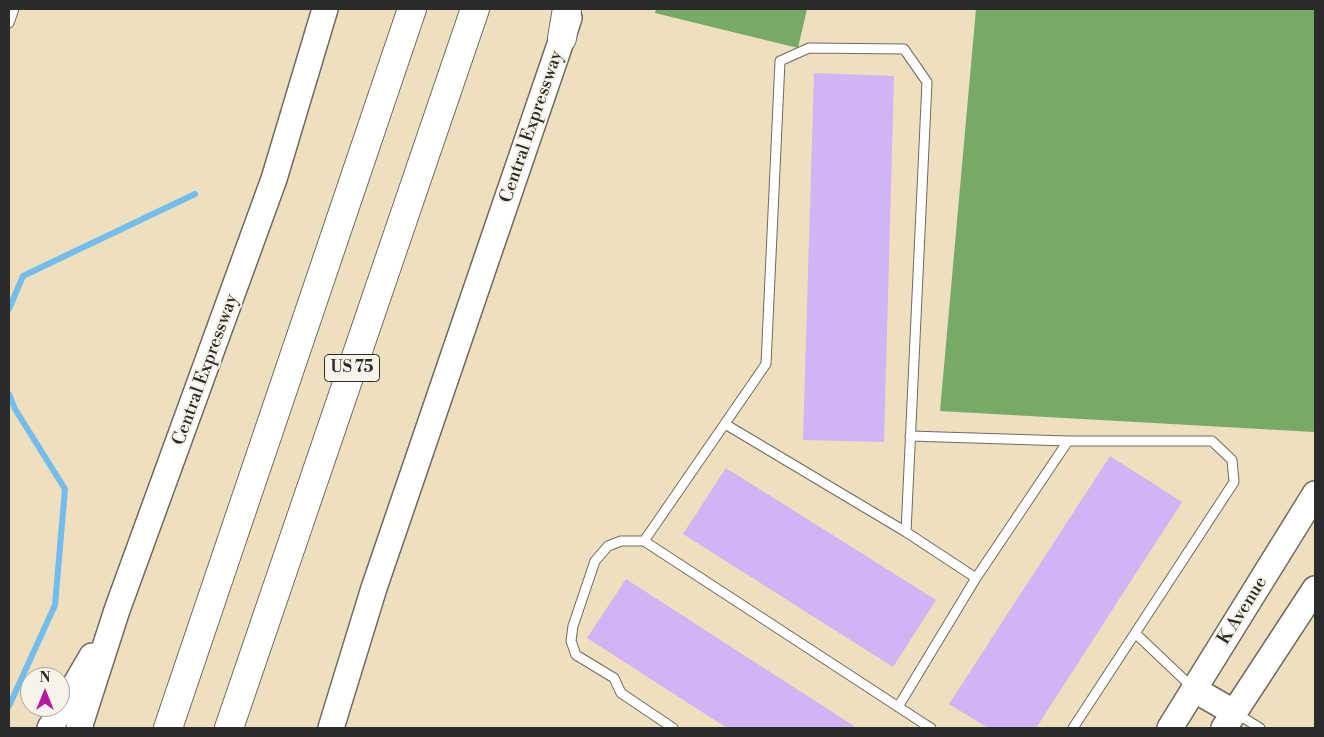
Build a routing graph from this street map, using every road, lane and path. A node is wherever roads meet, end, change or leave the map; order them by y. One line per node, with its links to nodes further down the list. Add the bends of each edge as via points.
1 (14, 9): 7 (lane)
2 (325, 9): 17 (main road, Central Expressway, via 274,179)
3 (412, 9): 25 (highway)
4 (475, 9): 26 (highway, US 75)
5 (567, 9): 8 (highway)
6 (572, 9): 8 (main road, Central Expressway)
7 (9, 23)
8 (562, 38): 27 (main road, Central Expressway, via 377,579)
9 (725, 424): 10 (lane, via 766,364 780,60 809,48 904,49 927,82); 13 (lane); 14 (lane)
10 (910, 436): 11 (lane); 13 (lane)
11 (1068, 441): 15 (lane); 18 (lane, via 1212,441 1232,460 1234,482)
12 (1315, 494): 19 (main road, K Avenue)
13 (906, 532): 15 (lane)
14 (644, 541): 20 (lane); 28 (lane, via 621,541 608,546 595,561 573,626 572,641 576,655 614,678 621,694)
15 (976, 578): 20 (lane)
16 (1315, 589): 21 (main road)
17 (118, 610): 23 (main road); 24 (main road, Central Expressway)
18 (1135, 634): 19 (lane); 29 (lane)
19 (1195, 690): 21 (main road); 30 (main road, K Avenue)
20 (898, 707): 22 (lane)
21 (1230, 720): 31 (lane)
22 (927, 727)
23 (50, 728)
24 (79, 728)
25 (168, 728)
26 (230, 728)
27 (331, 728)
28 (673, 728)
29 (1073, 728)
30 (1170, 728)
31 (1260, 728)

